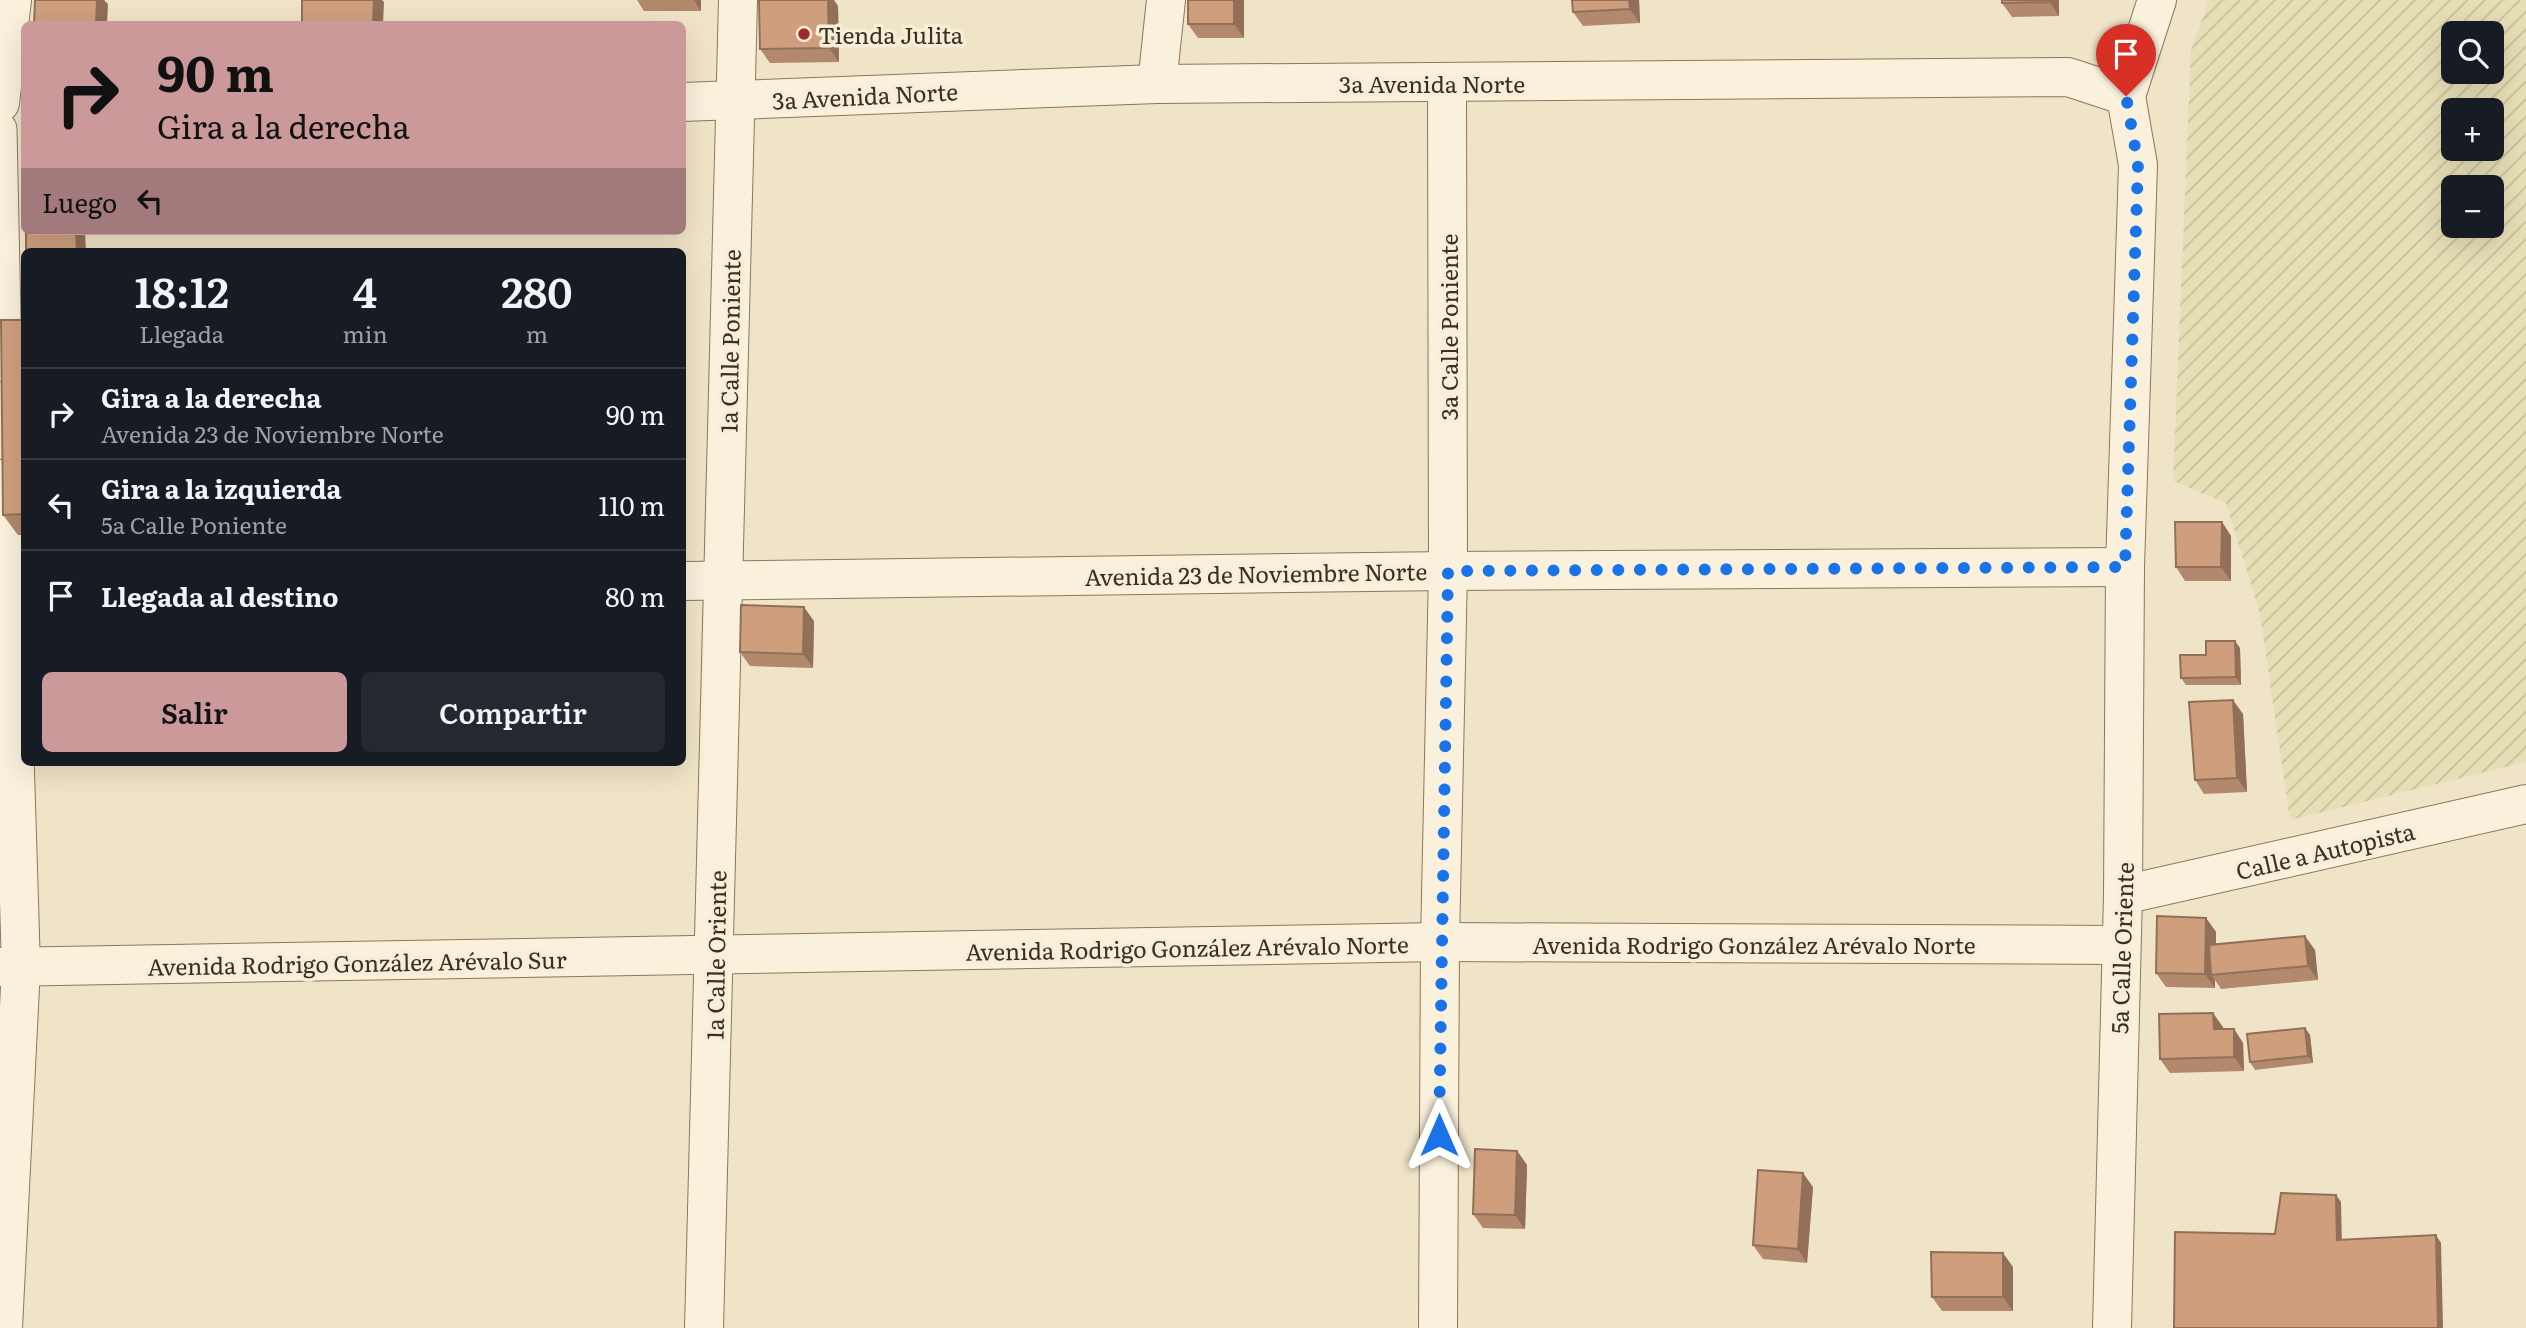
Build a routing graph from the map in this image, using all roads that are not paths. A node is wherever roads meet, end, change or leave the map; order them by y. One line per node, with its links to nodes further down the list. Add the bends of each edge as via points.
1 (12, 0): 10 (street)
2 (738, 0): 8 (street, 1a Calle Poniente)
3 (1166, 0): 6 (street)
4 (2157, 0): 7 (street)
5 (1447, 83): 6 (street, 3a Avenida Norte); 7 (street, 3a Avenida Norte, via 2068,77); 16 (street, 3a Calle Poniente)
6 (1157, 84): 8 (street, 3a Avenida Norte)
7 (2126, 96): 15 (street, 5a Calle Oriente, via 2138,164)
8 (735, 101): 9 (street, 3a Avenida Norte); 19 (street, 1a Calle Poniente)
9 (686, 102)
10 (0, 105): 11 (street)
11 (21, 107)
12 (0, 129): 13 (street)
13 (5, 393)
14 (6, 449): 17 (street)
15 (2125, 567): 16 (street, Avenida 23 de Noviembre Norte); 21 (street, 5a Calle Oriente)
16 (1448, 571): 19 (street, Avenida 23 de Noviembre Norte); 22 (street, 3a Calle Poniente)
17 (11, 574): 25 (street)
18 (686, 581): 19 (street, Avenida 23 de Noviembre Norte)
19 (723, 581): 24 (street, 1a Calle Oriente)
20 (2526, 804): 21 (street, Calle a Autopista)
21 (2123, 895): 23 (street, 5a Calle Oriente)
22 (1440, 942): 23 (street, Avenida Rodrigo González Arévalo Norte); 24 (street, Avenida Rodrigo González Arévalo Norte); 28 (street, 3a Calle Poniente)
23 (2120, 945): 29 (street, 5a Calle Oriente)
24 (715, 956): 25 (street, Avenida Rodrigo González Arévalo Sur); 27 (street, 1a Calle Oriente)
25 (10, 967): 26 (street)
26 (4, 1328)
27 (704, 1328)
28 (1438, 1328)
29 (2112, 1328)

